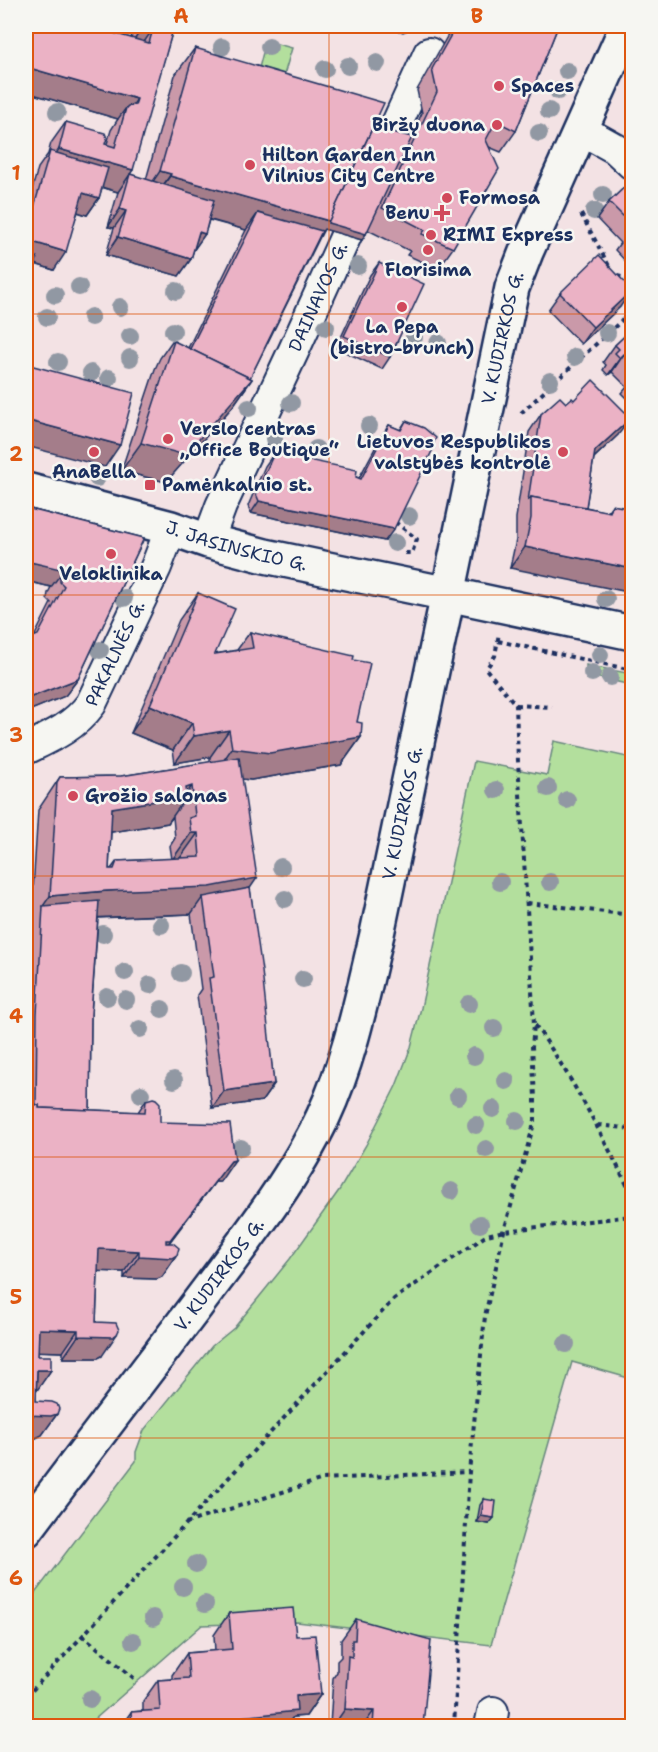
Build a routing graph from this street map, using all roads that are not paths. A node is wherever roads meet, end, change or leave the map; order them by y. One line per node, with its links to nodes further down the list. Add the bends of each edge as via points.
1 (627, 26): 3 (main road, V. KUDIRKOS G.)
2 (429, 53): 7 (street, DAINAVOS G.)
3 (580, 129): 4 (street, via 616,149); 8 (main road, V. KUDIRKOS G., via 512,288)
4 (633, 164)
5 (26, 490): 6 (main road, J. JASINSKIO G.)
6 (171, 528): 7 (main road, J. JASINSKIO G.); 10 (street, PAKALNĖS G., via 91,704 60,733)
7 (208, 541): 8 (main road, J. JASINSKIO G.)
8 (448, 594): 9 (main road, J. JASINSKIO G.); 11 (main road, V. KUDIRKOS G., via 354,1033 322,1119 254,1229)
9 (633, 633)
10 (26, 749)
11 (26, 1530)

